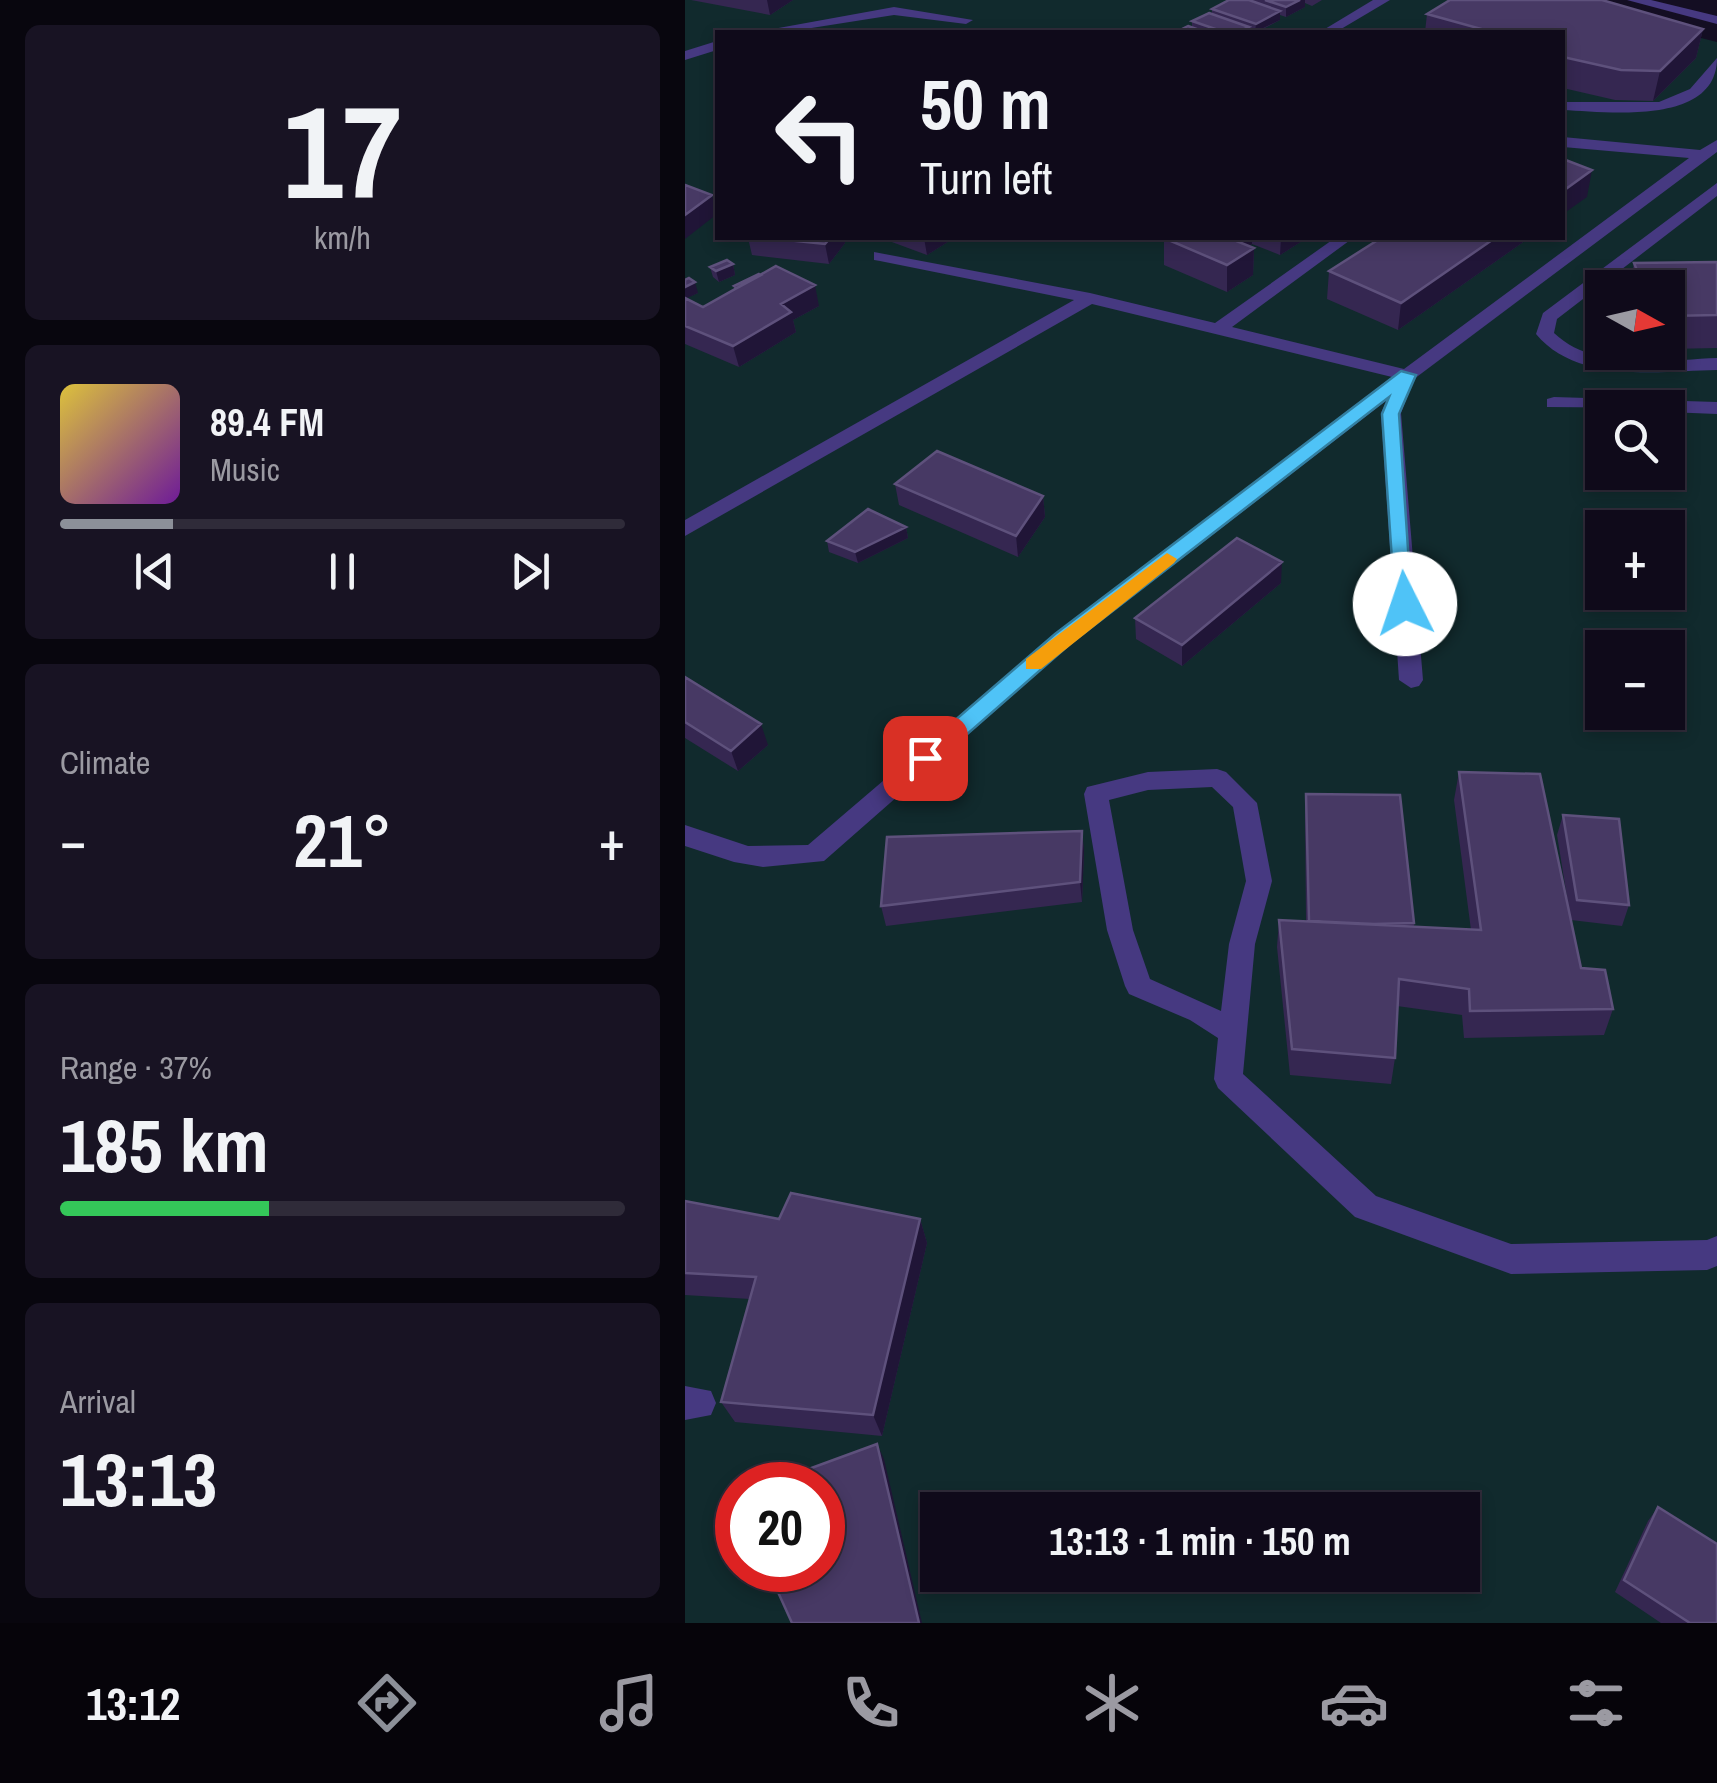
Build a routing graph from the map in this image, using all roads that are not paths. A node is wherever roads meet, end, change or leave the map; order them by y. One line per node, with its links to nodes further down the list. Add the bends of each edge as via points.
1 (1383, 0): 6 (street)
2 (1635, 0): 4 (street)
3 (966, 20): 5 (street, via 894,10)
4 (1717, 20)
5 (775, 30)
6 (1330, 30)
7 (715, 46): 8 (street)
8 (685, 56)
9 (1717, 62): 10 (street, via 1695,92 1661,106)
10 (1565, 106)
11 (1565, 142): 12 (street)
12 (1710, 150): 19 (street)
13 (1717, 188): 18 (street, via 1549,318 1545,334 1554,347 1584,360)
14 (1342, 240): 17 (street)
15 (880, 256): 16 (street)
16 (1090, 298): 17 (street); 22 (street)
17 (1215, 331): 19 (street)
18 (1717, 364)
19 (1407, 375): 23 (street, via 1391,414); 24 (street, via 1063,639 815,854 739,858)
20 (1554, 404): 21 (street)
21 (1717, 408)
22 (685, 529)
23 (1411, 680)
24 (685, 835)
25 (1233, 1033): 25 (street, via 1241,944 1259,882 1245,803 1217,778 1147,781 1096,794 1120,930 1139,986); 26 (street, via 1228,1079 1365,1207 1511,1259)
26 (1717, 1251)

